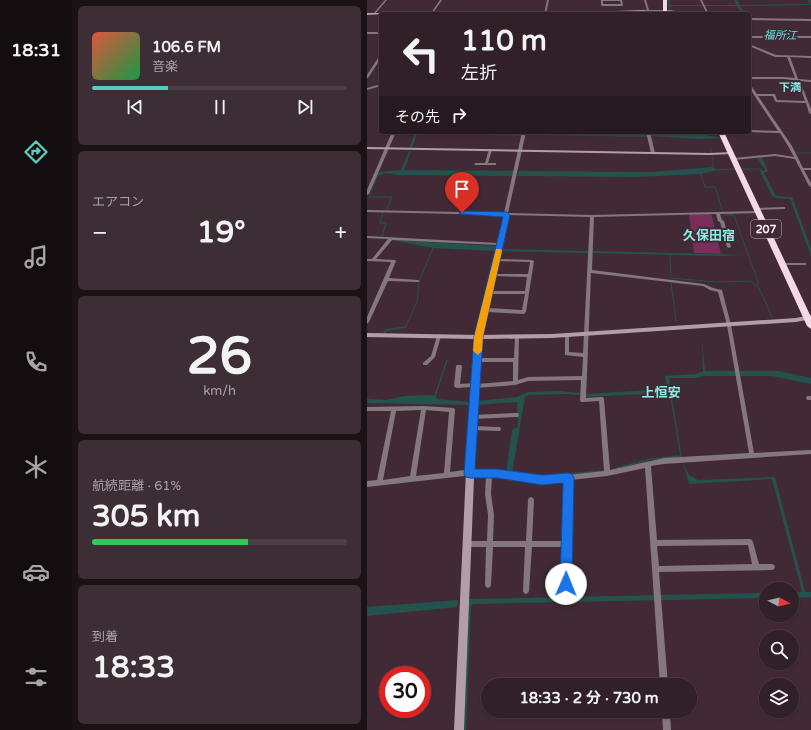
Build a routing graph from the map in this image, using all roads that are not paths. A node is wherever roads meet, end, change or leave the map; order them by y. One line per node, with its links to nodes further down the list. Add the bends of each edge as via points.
1 (386, 0): 15 (street)
2 (441, 0): 10 (street)
3 (645, 0): 8 (street)
4 (665, 0): 9 (highway)
5 (701, 0): 13 (street)
6 (548, 1): 11 (street)
7 (613, 5): 7 (street, via 602,5 602,0 621,0 622,5); 12 (street)
8 (646, 11): 9 (street); 12 (street)
9 (667, 11)
10 (430, 12)
11 (545, 12)
12 (615, 12)
13 (707, 12)
14 (367, 14): 15 (street)
15 (374, 14): 16 (street)
16 (379, 14)
17 (751, 19): 18 (street)
18 (811, 20)
19 (367, 33): 20 (street)
20 (379, 33)
21 (751, 33): 22 (street)
22 (811, 36): 23 (street)
23 (751, 37)
24 (751, 47): 26 (street)
25 (751, 47): 27 (street, via 769,54)
26 (754, 48)
27 (788, 56): 28 (street); 32 (street)
28 (811, 57)
29 (379, 59): 30 (street)
30 (367, 78)
31 (751, 78): 32 (street, via 784,78)
32 (798, 81): 33 (street); 38 (street)
33 (811, 81)
34 (379, 86): 36 (street)
35 (751, 88): 37 (street)
36 (367, 89)
37 (755, 95): 38 (street, via 774,95 776,101 782,102); 45 (street)
38 (807, 102): 39 (street)
39 (810, 111)
40 (751, 131): 45 (street)
41 (393, 134): 47 (street)
42 (524, 134): 49 (street)
43 (648, 134): 50 (street)
44 (722, 134): 51 (highway, 207)
45 (782, 134): 52 (street)
46 (367, 148): 47 (street)
47 (388, 148): 48 (street); 59 (street)
48 (490, 150): 49 (street); 54 (street)
49 (521, 151): 50 (street); 64 (street)
50 (653, 153): 51 (street)
51 (733, 156): 52 (street, via 775,155); 61 (highway, 207)
52 (797, 158): 56 (street)
53 (476, 164): 54 (street)
54 (486, 164): 55 (street)
55 (495, 164)
56 (803, 169): 57 (street); 58 (street)
57 (811, 169)
58 (811, 186)
59 (367, 194)
60 (784, 208): 61 (street)
61 (757, 210): 63 (street); 73 (highway, 207)
62 (367, 211): 64 (street)
63 (718, 214): 65 (street); 69 (street)
64 (507, 215): 65 (street); 68 (street)
65 (592, 216): 75 (street)
66 (367, 237): 67 (street)
67 (390, 238): 68 (street); 71 (street)
68 (500, 244): 72 (street)
69 (729, 247)
70 (367, 260): 71 (street)
71 (373, 260): 78 (street, via 394,261)
72 (496, 260): 76 (street); 77 (street, via 532,261)
73 (783, 264): 74 (street); 83 (highway, 207)
74 (805, 264)
75 (589, 271): 85 (street, via 704,285 721,292); 87 (street)
76 (493, 275): 77 (street); 80 (street)
77 (530, 276): 81 (street)
78 (386, 280): 79 (street); 84 (street)
79 (418, 281)
80 (489, 292): 81 (street); 82 (street)
81 (527, 293): 82 (street, via 524,312)
82 (485, 310): 91 (street)
83 (809, 318): 85 (street); 86 (highway, 207)
84 (367, 322)
85 (729, 325): 87 (street); 109 (street)
86 (811, 326)
87 (585, 334): 89 (street); 93 (street)
88 (367, 335): 90 (street)
89 (567, 335): 92 (street); 93 (street, via 567,354)
90 (439, 336): 91 (street); 96 (street, via 433,357)
91 (479, 337): 92 (street); 94 (street)
92 (517, 337): 95 (street)
93 (584, 355): 98 (street)
94 (477, 360): 95 (street); 100 (street)
95 (516, 360): 99 (street)
96 (425, 364)
97 (459, 366): 100 (street, via 457,386)
98 (583, 378): 99 (street, via 528,379); 112 (street, via 583,400 601,399)
99 (515, 383): 100 (street)
100 (475, 386): 105 (street)
101 (367, 408): 102 (street)
102 (394, 408): 103 (street); 117 (street)
103 (424, 408): 114 (street, via 452,410); 116 (street)
104 (516, 415): 105 (street)
105 (473, 417): 106 (street)
106 (472, 428): 107 (street); 113 (street)
107 (498, 429)
108 (811, 452): 109 (street)
109 (752, 456): 110 (street)
110 (648, 464): 112 (street); 120 (street)
111 (489, 473): 113 (street); 115 (street, via 542,480); 122 (street)
112 (607, 473): 115 (street)
113 (470, 474): 114 (street); 121 (street)
114 (447, 475): 116 (street)
115 (568, 478): 124 (street)
116 (413, 479): 117 (street)
117 (379, 483): 118 (street)
118 (367, 484)
119 (531, 500): 123 (street)
120 (654, 543): 125 (street, via 750,542); 127 (street)
121 (466, 544): 122 (street); 133 (street)
122 (489, 544): 123 (street); 129 (street)
123 (529, 544): 124 (street); 130 (street)
124 (567, 544): 128 (street)
125 (756, 567): 126 (street); 127 (street)
126 (772, 567)
127 (656, 569): 131 (street)
128 (566, 584)
129 (488, 585)
130 (526, 591)
131 (663, 678)
132 (666, 718): 134 (street)
133 (459, 730)
134 (667, 730)

